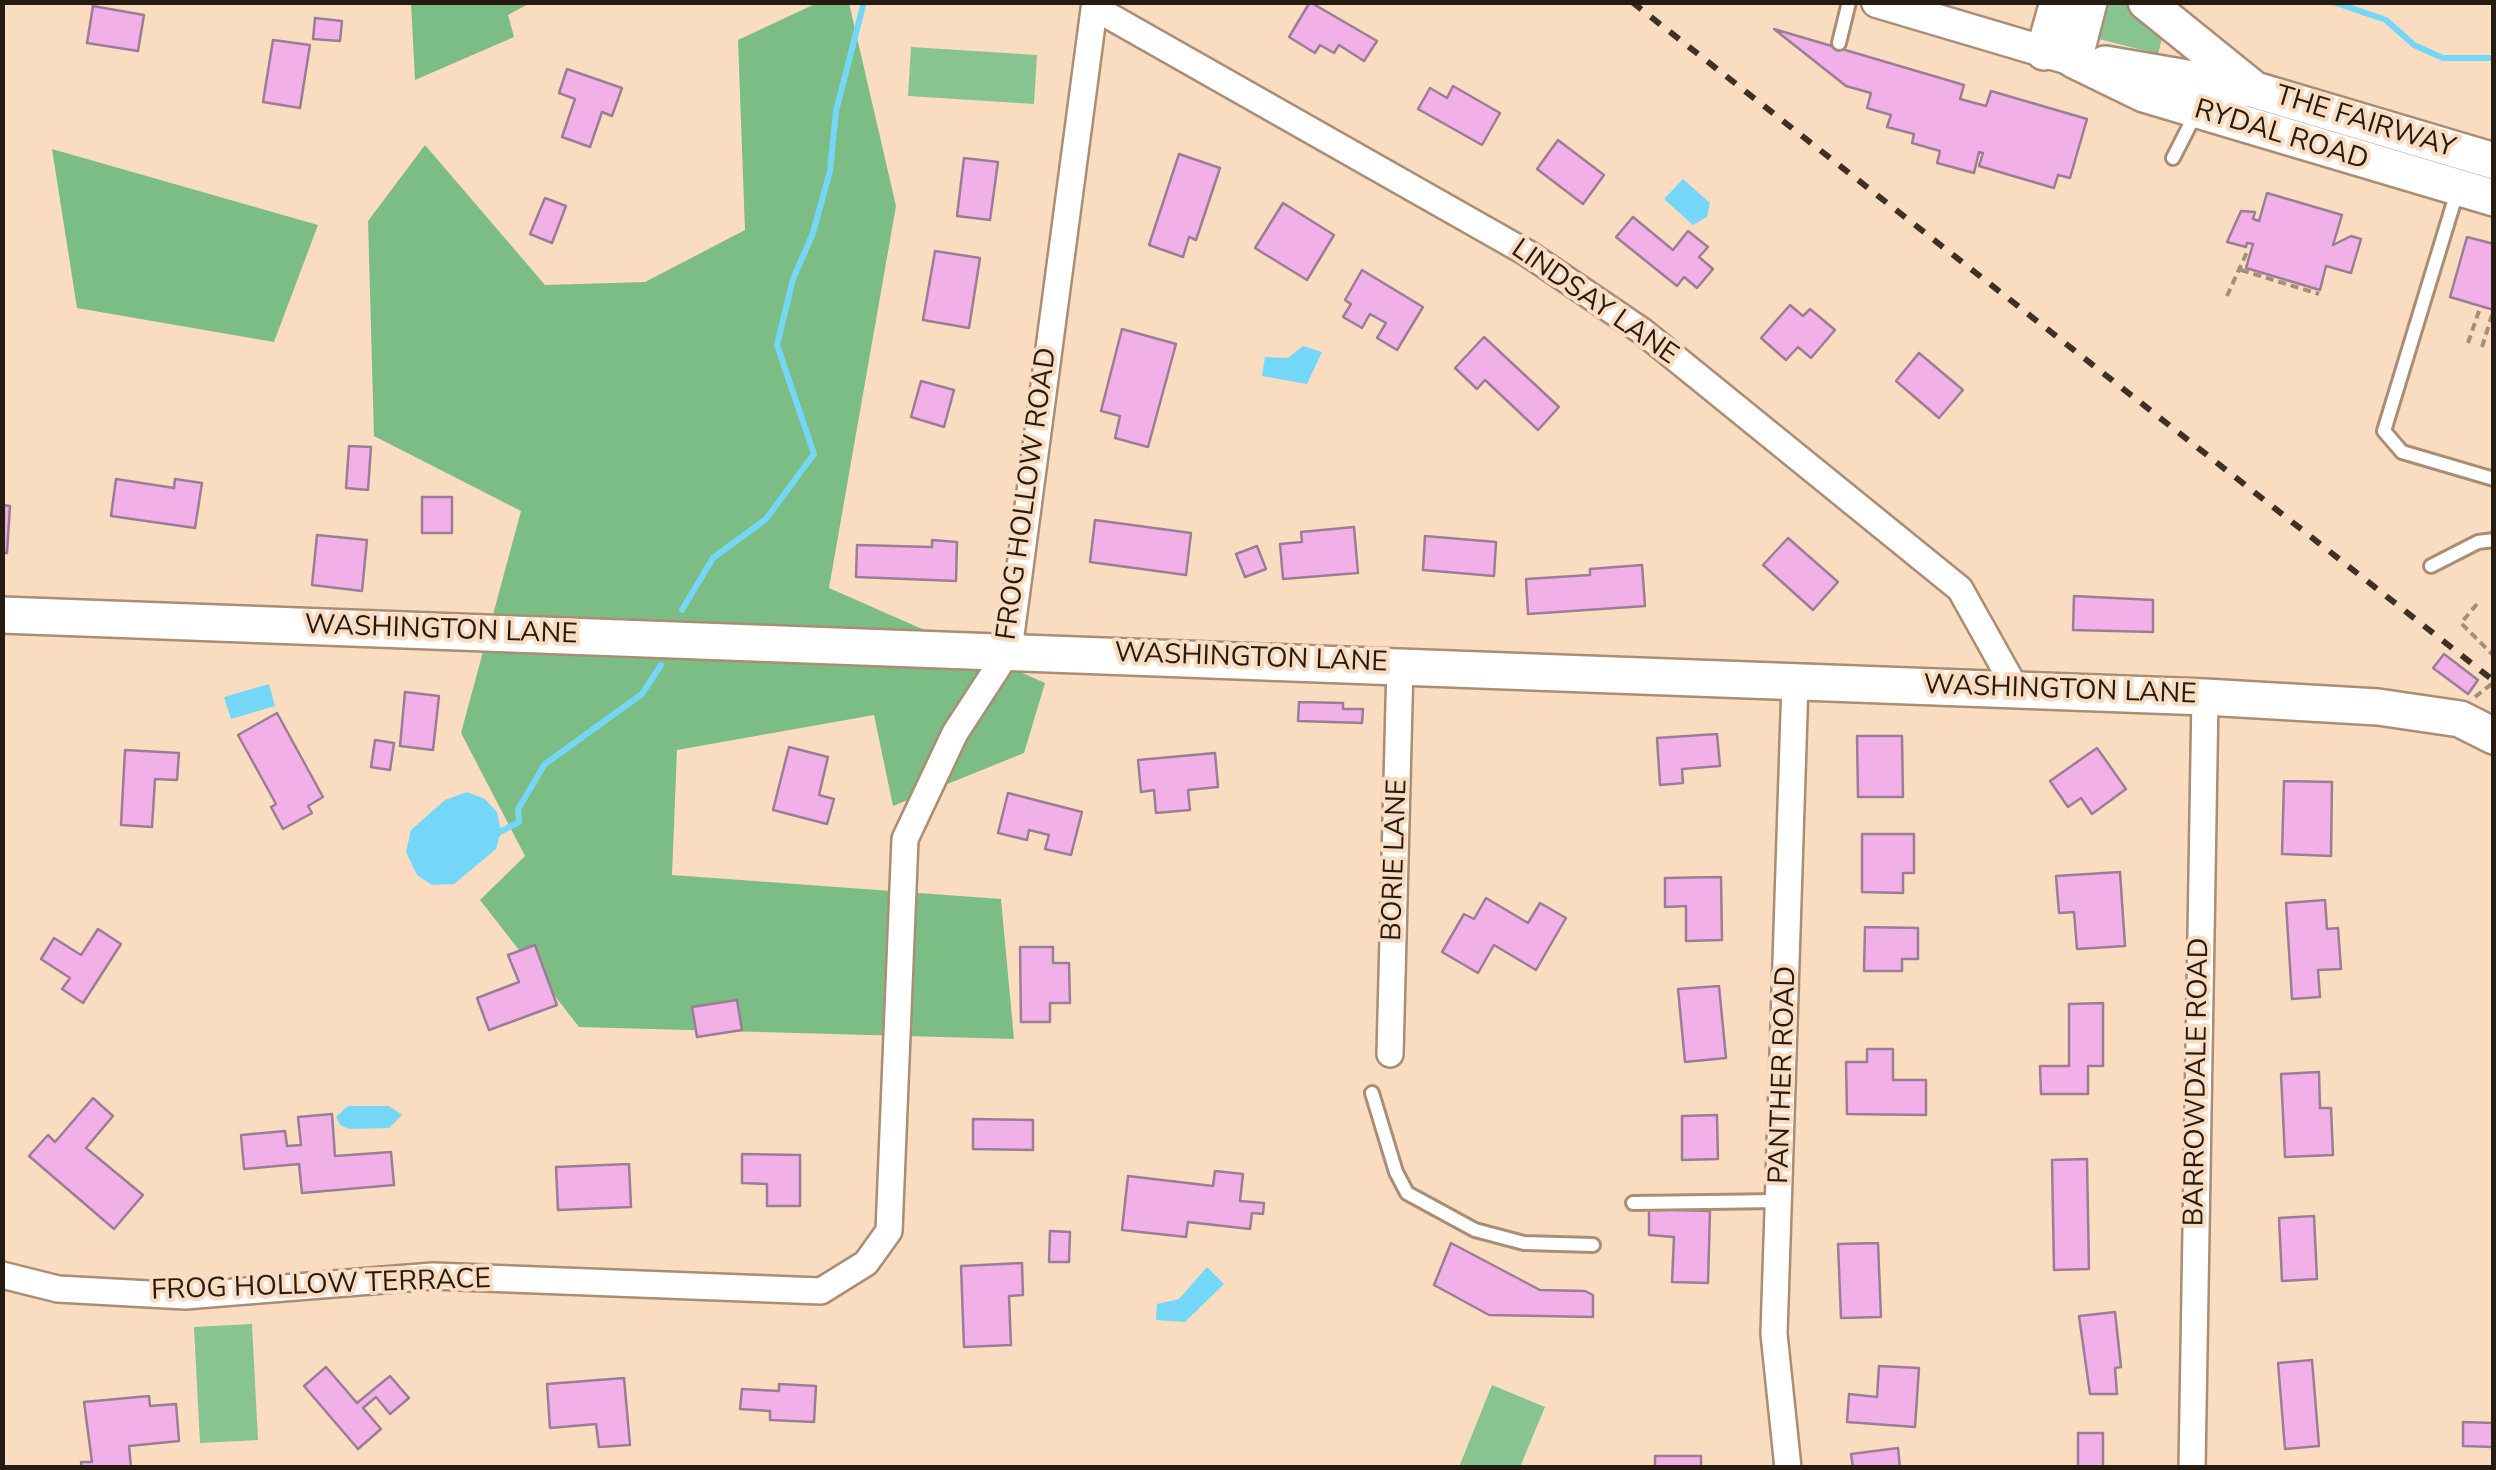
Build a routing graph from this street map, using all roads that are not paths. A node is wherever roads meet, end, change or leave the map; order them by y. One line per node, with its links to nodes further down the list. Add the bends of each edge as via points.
1 (1849, 2): 7 (lane)
2 (1877, 2): 8 (street, RYDAL ROAD)
3 (2058, 2): 8 (main road)
4 (2089, 2): 8 (main road)
5 (2146, 2): 9 (main road, THE FAIRWAY)
6 (1095, 6): 19 (street, FROG HOLLOW ROAD); 22 (street, LINDSAY LANE, via 1527,253 1642,331 1960,589)
7 (1839, 43)
8 (2059, 56): 10 (main road, RYDAL ROAD, via 2144,94)
9 (2255, 90): 10 (main road, RYDAL ROAD); 12 (main road, THE FAIRWAY)
10 (2202, 95): 11 (lane); 13 (main road, RYDAL ROAD)
11 (2173, 158)
12 (2494, 161)
13 (2458, 188): 14 (main road, RYDAL ROAD); 15 (lane, via 2384,430 2402,452)
14 (2494, 198)
15 (2494, 478)
16 (2494, 540): 17 (lane)
17 (2431, 566)
18 (2, 614): 19 (main road, WASHINGTON LANE)
19 (1009, 650): 20 (main road, WASHINGTON LANE); 31 (street, FROG HOLLOW ROAD, via 955,733 905,840 889,1231 866,1263)
20 (1400, 665): 21 (main road, WASHINGTON LANE); 25 (street, BORIE LANE)
21 (1795, 682): 22 (main road, WASHINGTON LANE); 27 (street, PANTHER ROAD)
22 (2016, 689): 23 (main road, WASHINGTON LANE)
23 (2205, 697): 24 (main road, WASHINGTON LANE, via 2460,718); 33 (street, BARROWDALE ROAD)
24 (2494, 736)
25 (1390, 1054)
26 (1372, 1093): 29 (lane, via 1407,1192 1475,1230 1524,1243)
27 (1780, 1200): 28 (lane); 32 (street, PANTHER ROAD, via 1774,1334)
28 (1633, 1203)
29 (1592, 1245)
30 (2, 1274): 31 (street, FROG HOLLOW TERRACE, via 58,1289 185,1296 434,1276)
31 (822, 1291)
32 (1788, 1468)
33 (2192, 1468)

